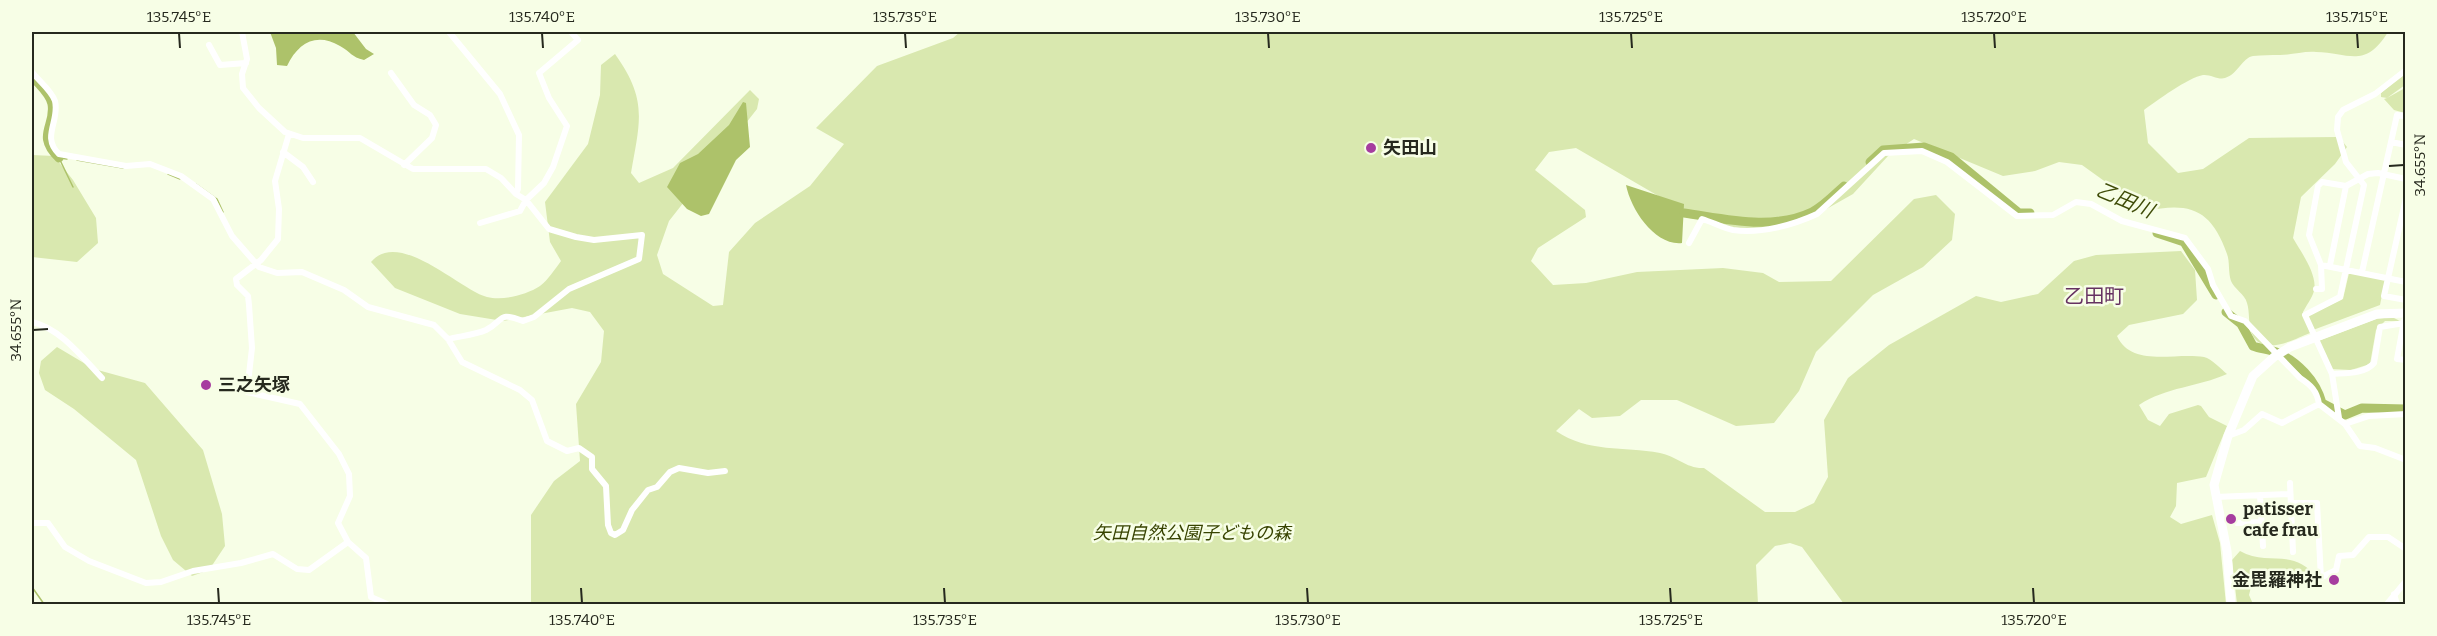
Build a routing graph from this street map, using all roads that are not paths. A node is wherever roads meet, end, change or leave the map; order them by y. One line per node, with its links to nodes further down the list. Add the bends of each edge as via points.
1 (242, 32): 5 (street)
2 (449, 32): 19 (street, via 500,94 519,135)
3 (571, 32): 21 (street, via 578,40 539,73 565,122 566,132 544,183)
4 (210, 45): 5 (street, via 220,65)
5 (246, 63): 10 (street, via 242,74 247,95)
6 (2406, 70): 27 (street, via 2338,117 2337,130 2346,162 2364,185)
7 (32, 72): 24 (street, via 54,98 56,114 50,136 59,154 126,166 150,164 184,178 215,202 232,236)
8 (391, 73): 14 (street, via 414,105 430,115 436,126 432,138)
9 (2406, 116): 11 (street, via 2397,115)
10 (289, 134): 13 (street); 14 (street, via 303,138 355,136)
11 (2391, 142): 12 (street); 15 (street)
12 (2406, 145)
13 (283, 152): 17 (street, via 303,167); 24 (street, via 275,181 278,238)
14 (404, 165): 19 (street, via 418,170 486,170 501,178)
15 (2383, 174): 16 (street); 18 (street, via 2368,174); 28 (street)
16 (2406, 179)
17 (313, 182)
18 (2346, 186): 25 (street, via 2327,182 2319,186 2309,235); 26 (street)
19 (516, 194): 21 (street)
20 (2406, 198): 29 (street)
21 (526, 200): 22 (street, via 520,211); 37 (street, via 549,229 594,240 642,235 639,260 569,289 523,321 501,316 486,330)
22 (480, 223)
23 (1689, 243): 41 (street, via 1702,219 1732,230 1760,230 1804,220 1818,214 1884,153 1922,151 1947,162 2017,216 2053,215 2076,202 2091,204 2122,221 2185,238 2208,269 2232,316 2245,321 2310,384)
24 (256, 265): 37 (street, via 277,273 302,272 333,284 368,307 434,325); 56 (street, via 236,279 248,296 249,305 252,348 247,392 300,404 339,454 350,477 349,501 338,523)
25 (2321, 265): 26 (street); 31 (street, via 2322,288)
26 (2330, 265): 27 (street)
27 (2346, 269): 28 (street); 39 (street, via 2340,297 2305,315)
28 (2362, 272): 29 (street)
29 (2389, 278): 30 (street); 32 (street, via 2384,296)
30 (2406, 282)
31 (2316, 289)
32 (2406, 300)
33 (2406, 314): 35 (street); 45 (street, via 2377,314 2290,347 2262,367 2247,388)
34 (32, 322): 40 (street, via 54,332)
35 (2404, 323): 36 (street); 39 (street, via 2380,327 2373,365)
36 (2404, 333): 38 (street, via 2397,359)
37 (448, 339): 47 (street, via 462,362 520,390 532,400 547,441 567,451 579,448 592,457 592,469 606,486 608,525 615,535 623,530 648,490 657,487 670,472 679,468 708,473)
38 (2406, 360)
39 (2332, 374): 43 (street)
40 (102, 378)
41 (2319, 404): 43 (street); 45 (street, via 2282,423 2262,414 2244,430)
42 (2406, 414): 44 (street, via 2370,416)
43 (2338, 415): 44 (street)
44 (2345, 424): 46 (street, via 2361,446)
45 (2228, 436): 51 (street, via 2216,469)
46 (2406, 460)
47 (725, 471)
48 (2290, 483): 49 (street)
49 (2290, 494): 50 (street); 52 (street)
50 (2260, 495): 51 (street); 53 (street)
51 (2215, 497): 63 (street, via 2227,551)
52 (2291, 503): 58 (street, via 2317,503 2321,578 2336,570 2339,556 2353,555 2370,537 2388,537); 59 (street)
53 (2261, 522): 55 (street); 57 (street)
54 (32, 523): 56 (street, via 48,523 64,547 88,561 146,583 273,554 297,569 309,570)
55 (2237, 523)
56 (348, 542): 62 (street, via 366,558 370,597)
57 (2263, 546)
58 (2406, 549)
59 (2293, 552)
60 (2406, 580): 61 (street)
61 (2394, 594): 64 (street); 65 (street)
62 (387, 604)
63 (2231, 604)
64 (2386, 604)
65 (2397, 604)

